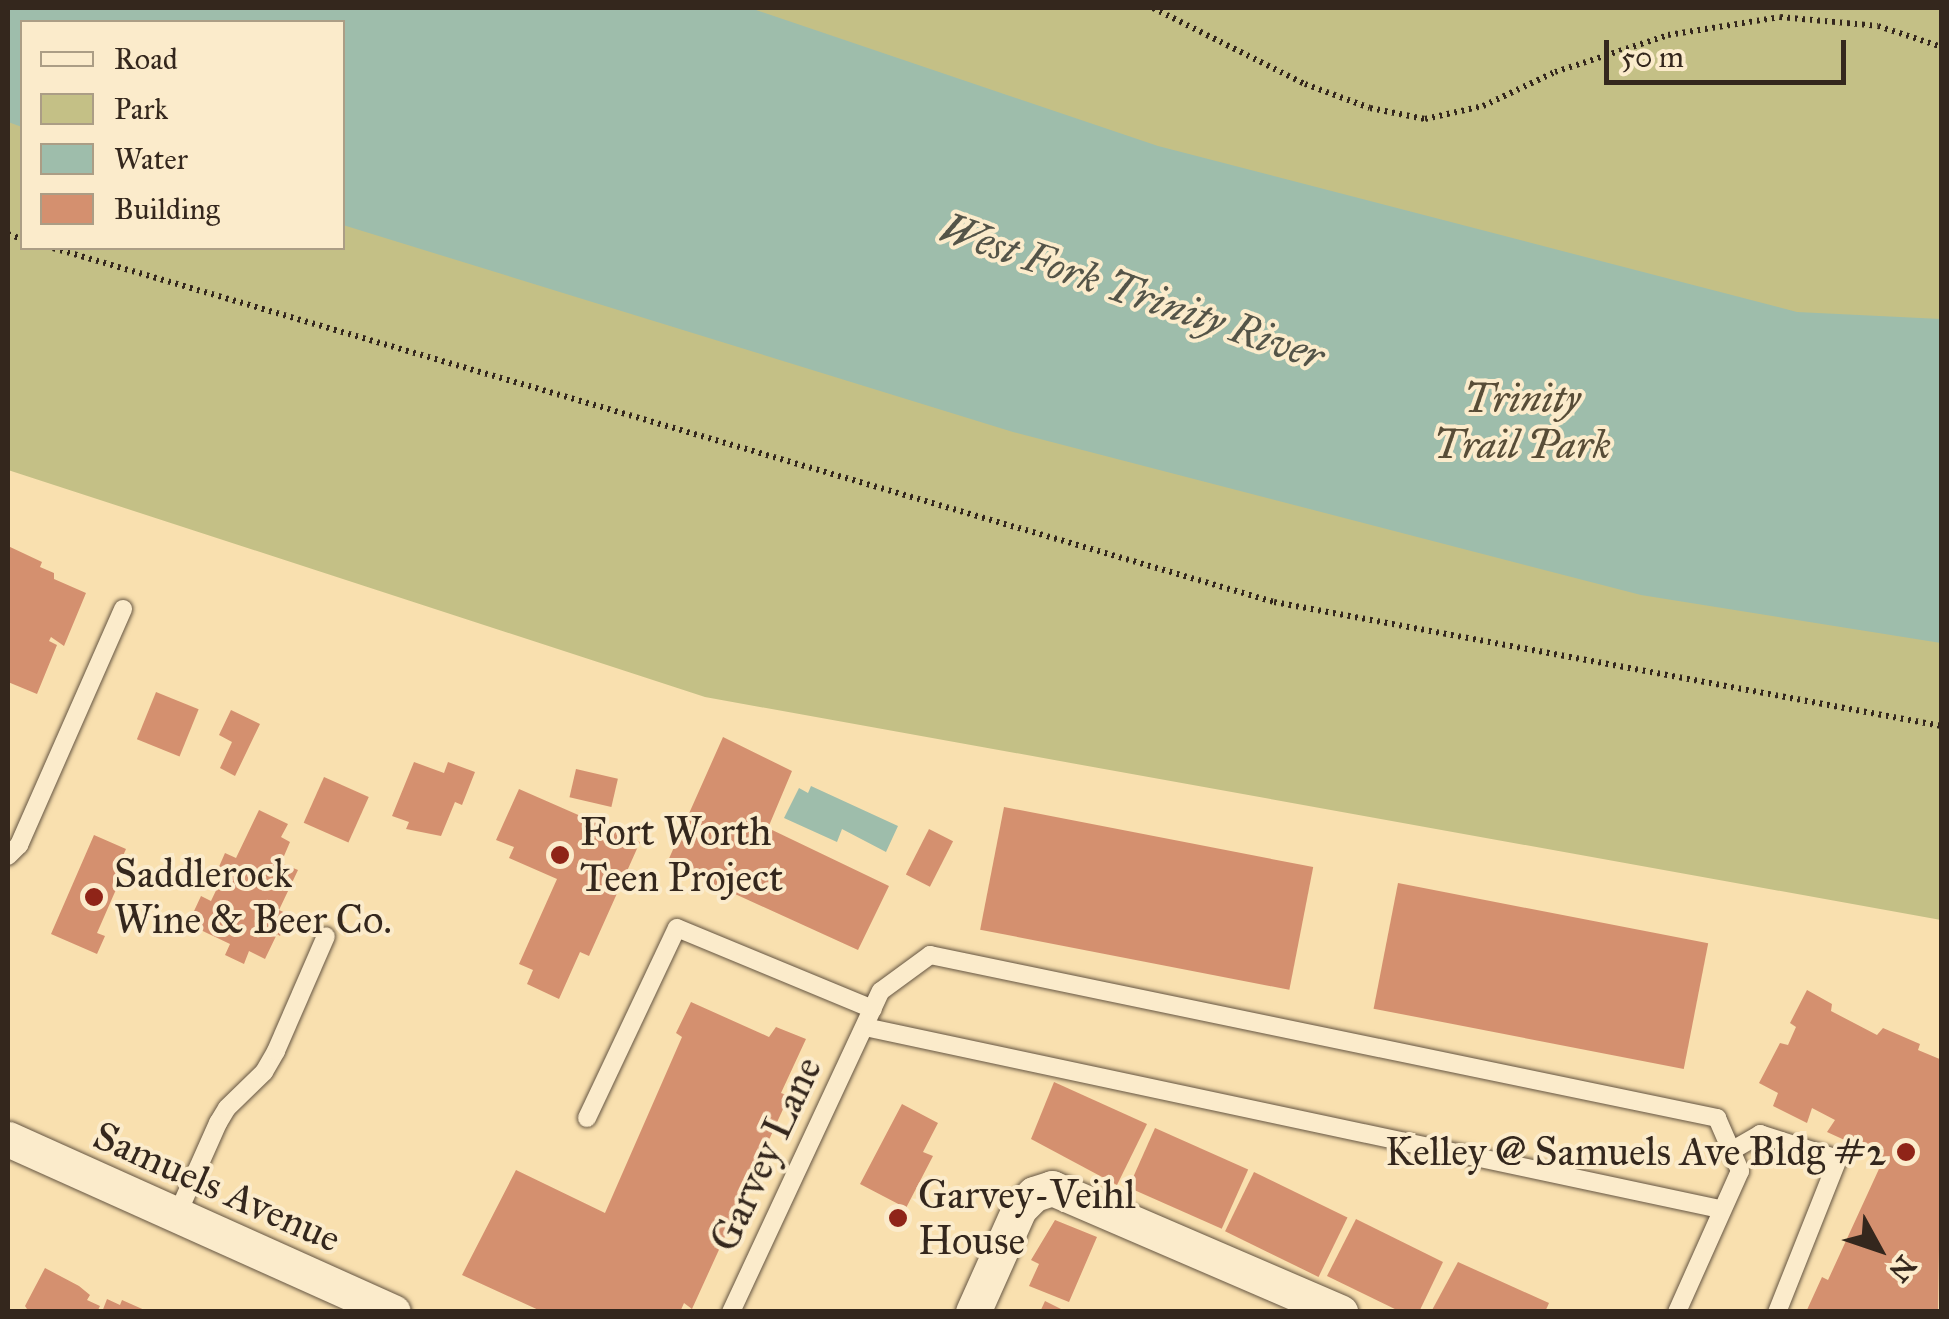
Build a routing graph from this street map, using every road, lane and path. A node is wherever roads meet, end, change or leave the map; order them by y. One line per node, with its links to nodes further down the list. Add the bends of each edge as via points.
1 (1153, 8): 2 (path, via 1305,84 1425,119 1482,106 1555,72 1668,35 1780,16 1878,26)
2 (1942, 47)
3 (60, 250): 5 (path, via 1274,602)
4 (123, 609): 6 (lane)
5 (1942, 726)
6 (8, 856)
7 (326, 936): 14 (lane, via 270,1062 227,1108)
8 (873, 1009): 9 (lane, Garvey Lane); 10 (lane, via 677,928); 12 (lane, Garvey Lane, via 882,991 930,955 1717,1118)
9 (865, 1027): 13 (lane); 16 (lane, Garvey Lane)
10 (586, 1118)
11 (8, 1140): 14 (street, Samuels Avenue)
12 (1731, 1150): 13 (lane, via 1740,1171); 20 (lane, via 1760,1134 1838,1158)
13 (1720, 1209): 19 (lane)
14 (176, 1215): 15 (street, Samuels Avenue)
15 (392, 1312)
16 (731, 1312)
17 (973, 1312): 18 (street, via 1018,1209 1052,1188)
18 (1340, 1312)
19 (1677, 1312)
20 (1777, 1312)

